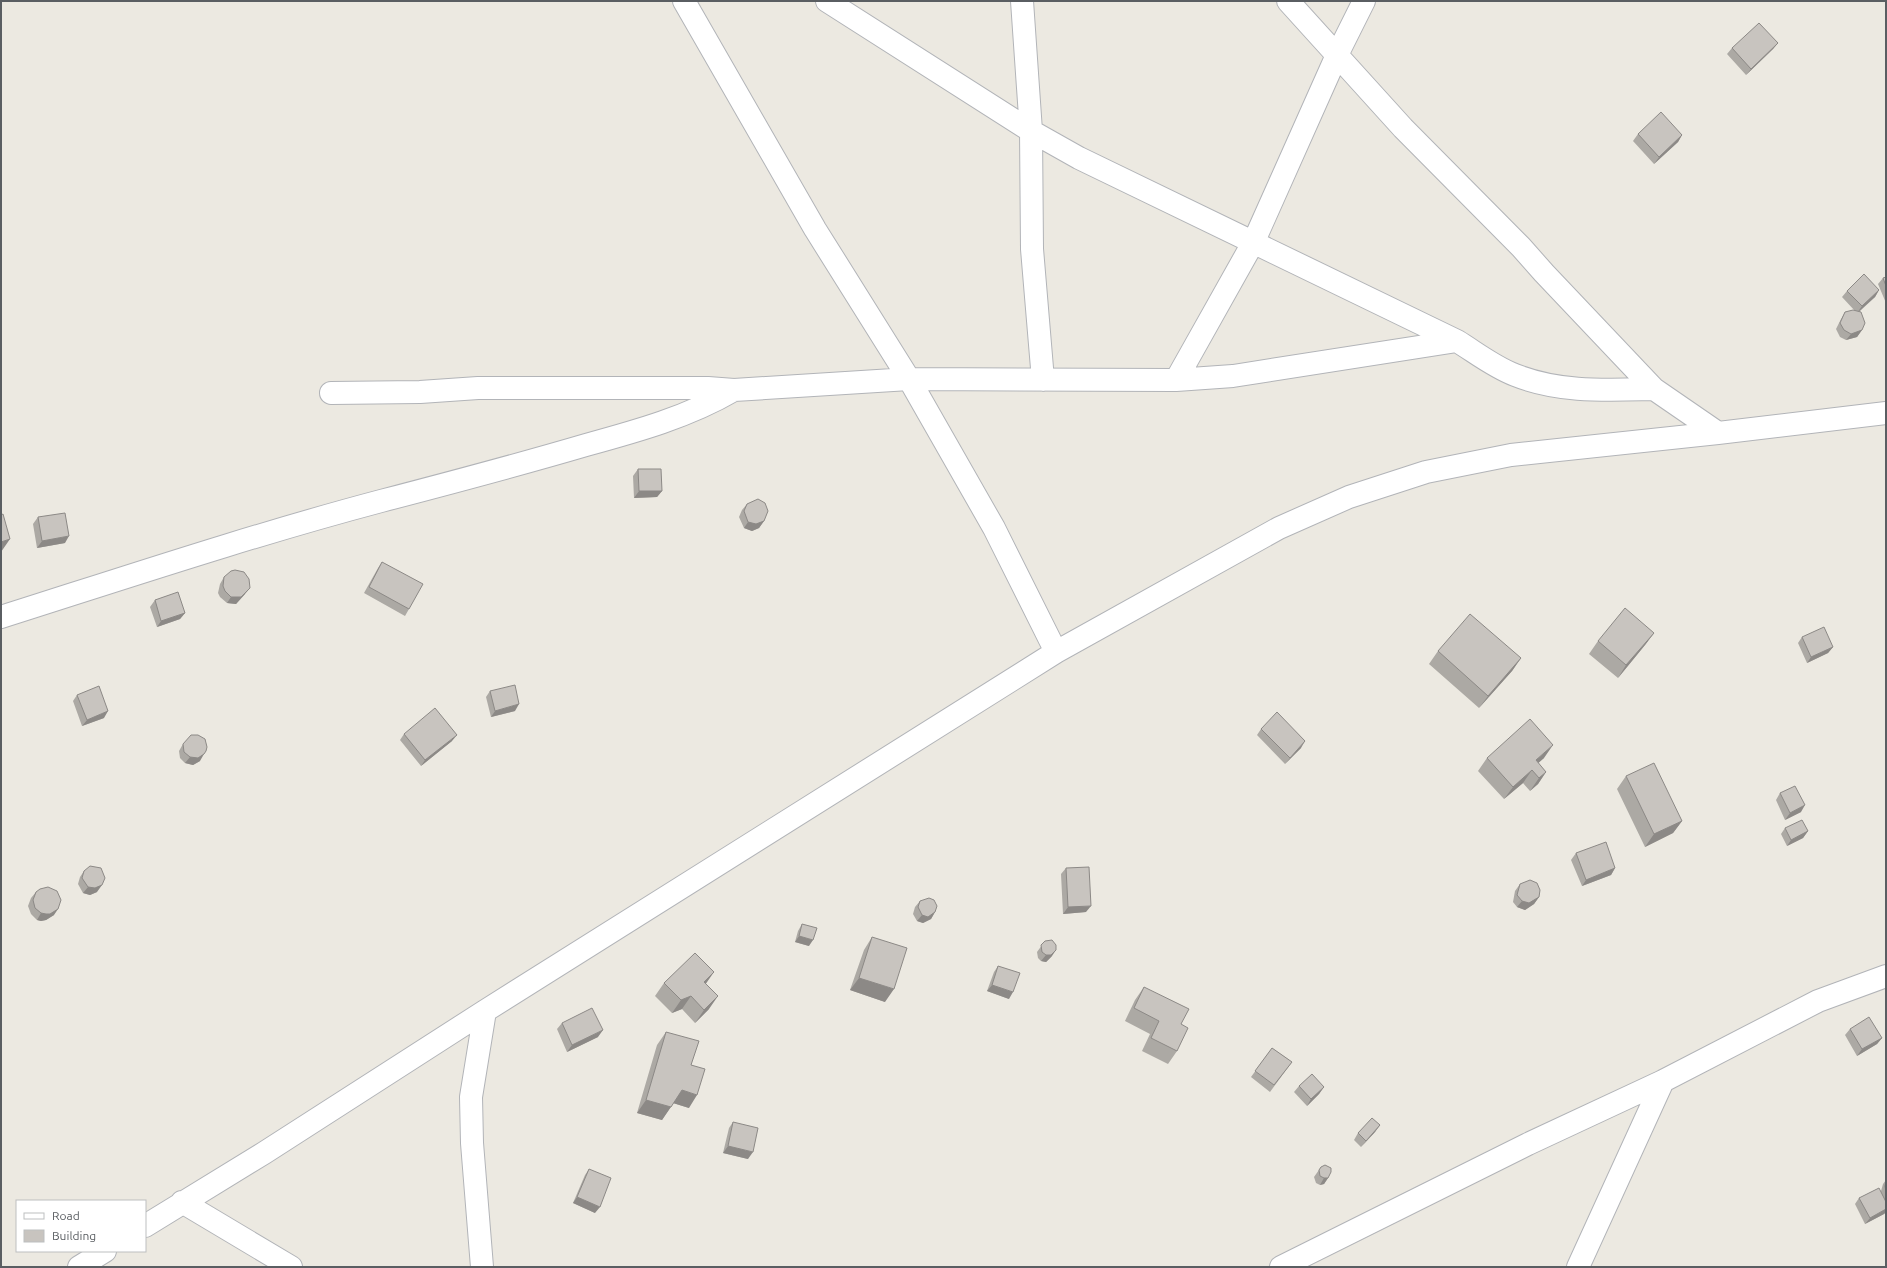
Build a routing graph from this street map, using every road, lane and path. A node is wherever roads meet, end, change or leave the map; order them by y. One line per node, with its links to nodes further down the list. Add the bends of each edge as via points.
1 (684, 1): 10 (street, via 815,229)
2 (827, 1): 7 (street)
3 (1022, 1): 7 (street)
4 (1288, 1): 6 (street)
5 (1364, 1): 6 (street)
6 (1337, 55): 8 (street); 13 (street, via 1403,128 1521,247)
7 (1031, 132): 8 (street, via 1079,158); 11 (street, via 1032,249)
8 (1254, 241): 9 (street); 12 (street)
9 (1457, 341): 12 (street, via 1233,376); 13 (street, via 1514,375 1540,384 1578,390)
10 (909, 379): 11 (street); 14 (street); 19 (street, via 994,528)
11 (1044, 380): 12 (street)
12 (1176, 380)
13 (1654, 389): 17 (street)
14 (734, 390): 15 (street, via 478,388 420,392); 18 (street, via 656,425 379,501 209,551)
15 (331, 393)
16 (1886, 413): 17 (street)
17 (1718, 433): 19 (street, via 1511,455 1426,472 1349,498 1279,528)
18 (1, 617)
19 (1056, 652): 21 (street)
20 (1886, 976): 22 (street, via 1818,1001)
21 (485, 1011): 23 (street); 28 (street, via 471,1097)
22 (1663, 1081): 29 (street, via 1528,1144); 30 (street)
23 (182, 1202): 24 (street); 27 (street)
24 (146, 1225)
25 (103, 1252): 26 (street)
26 (79, 1267)
27 (291, 1267)
28 (482, 1267)
29 (1281, 1267)
30 (1578, 1267)

